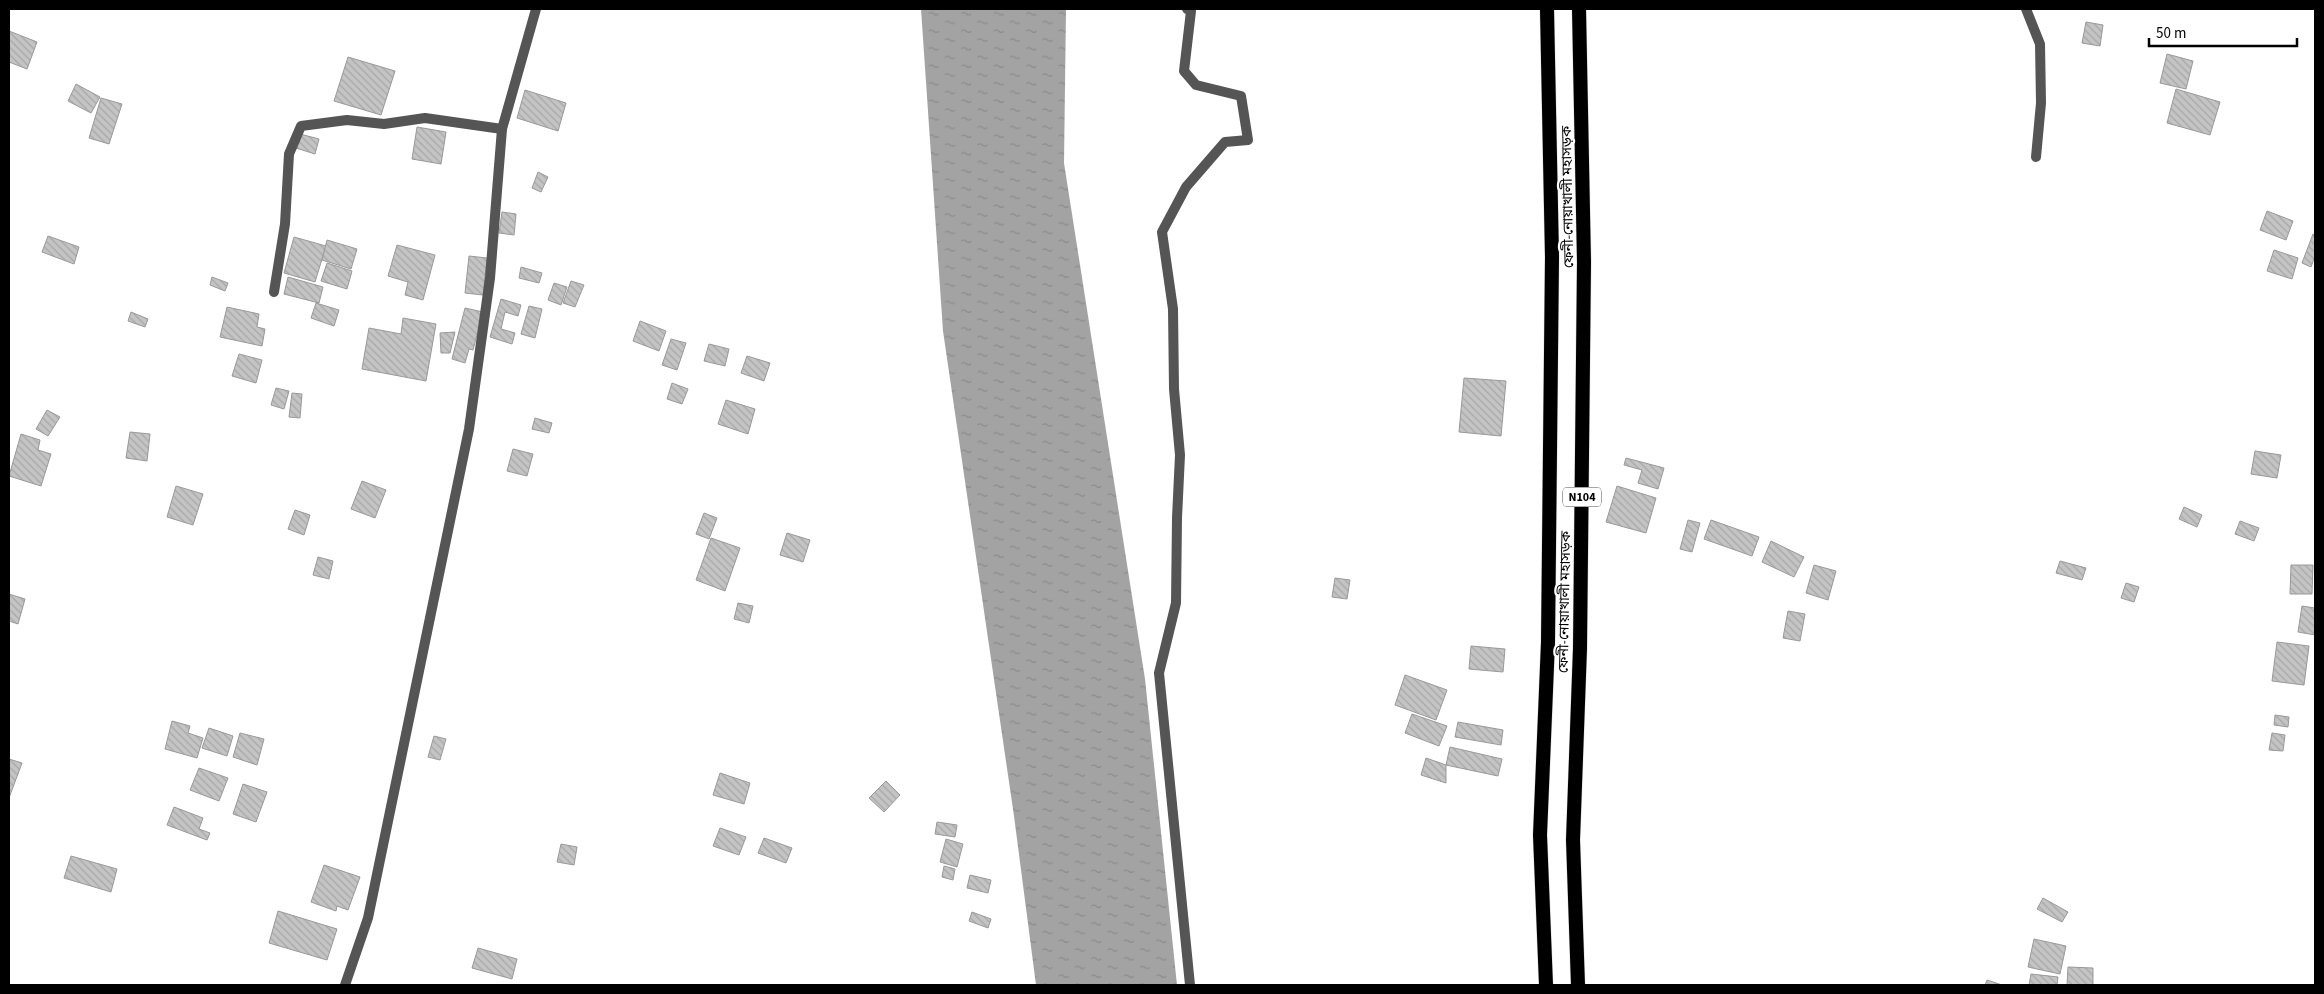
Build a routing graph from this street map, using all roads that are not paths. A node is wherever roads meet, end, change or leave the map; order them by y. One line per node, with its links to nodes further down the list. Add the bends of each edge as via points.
1 (536, 9): 6 (street)
2 (1187, 9): 10 (street, via 1191,11 1184,71 1196,85 1242,96 1248,140 1225,142 1186,187 1162,232 1173,309 1174,389 1180,455 1176,603 1159,673)
3 (1547, 9): 11 (highway, ফেনী-নোয়াখালী মহাসড়ক / N104, via 1552,276 1548,642 1540,835)
4 (1579, 9): 12 (highway, ফেনী-নোয়াখালী মহাসড়ক / N104, via 1584,262 1580,648 1572,840)
5 (2026, 9): 7 (street, via 2040,44 2041,103)
6 (502, 129): 8 (street, via 425,118 384,124 347,120 301,126 289,154 286,224); 9 (street, via 490,278 469,430 368,918)
7 (2036, 157)
8 (274, 292)
9 (345, 985)
10 (1190, 985)
11 (1546, 985)
12 (1578, 985)

